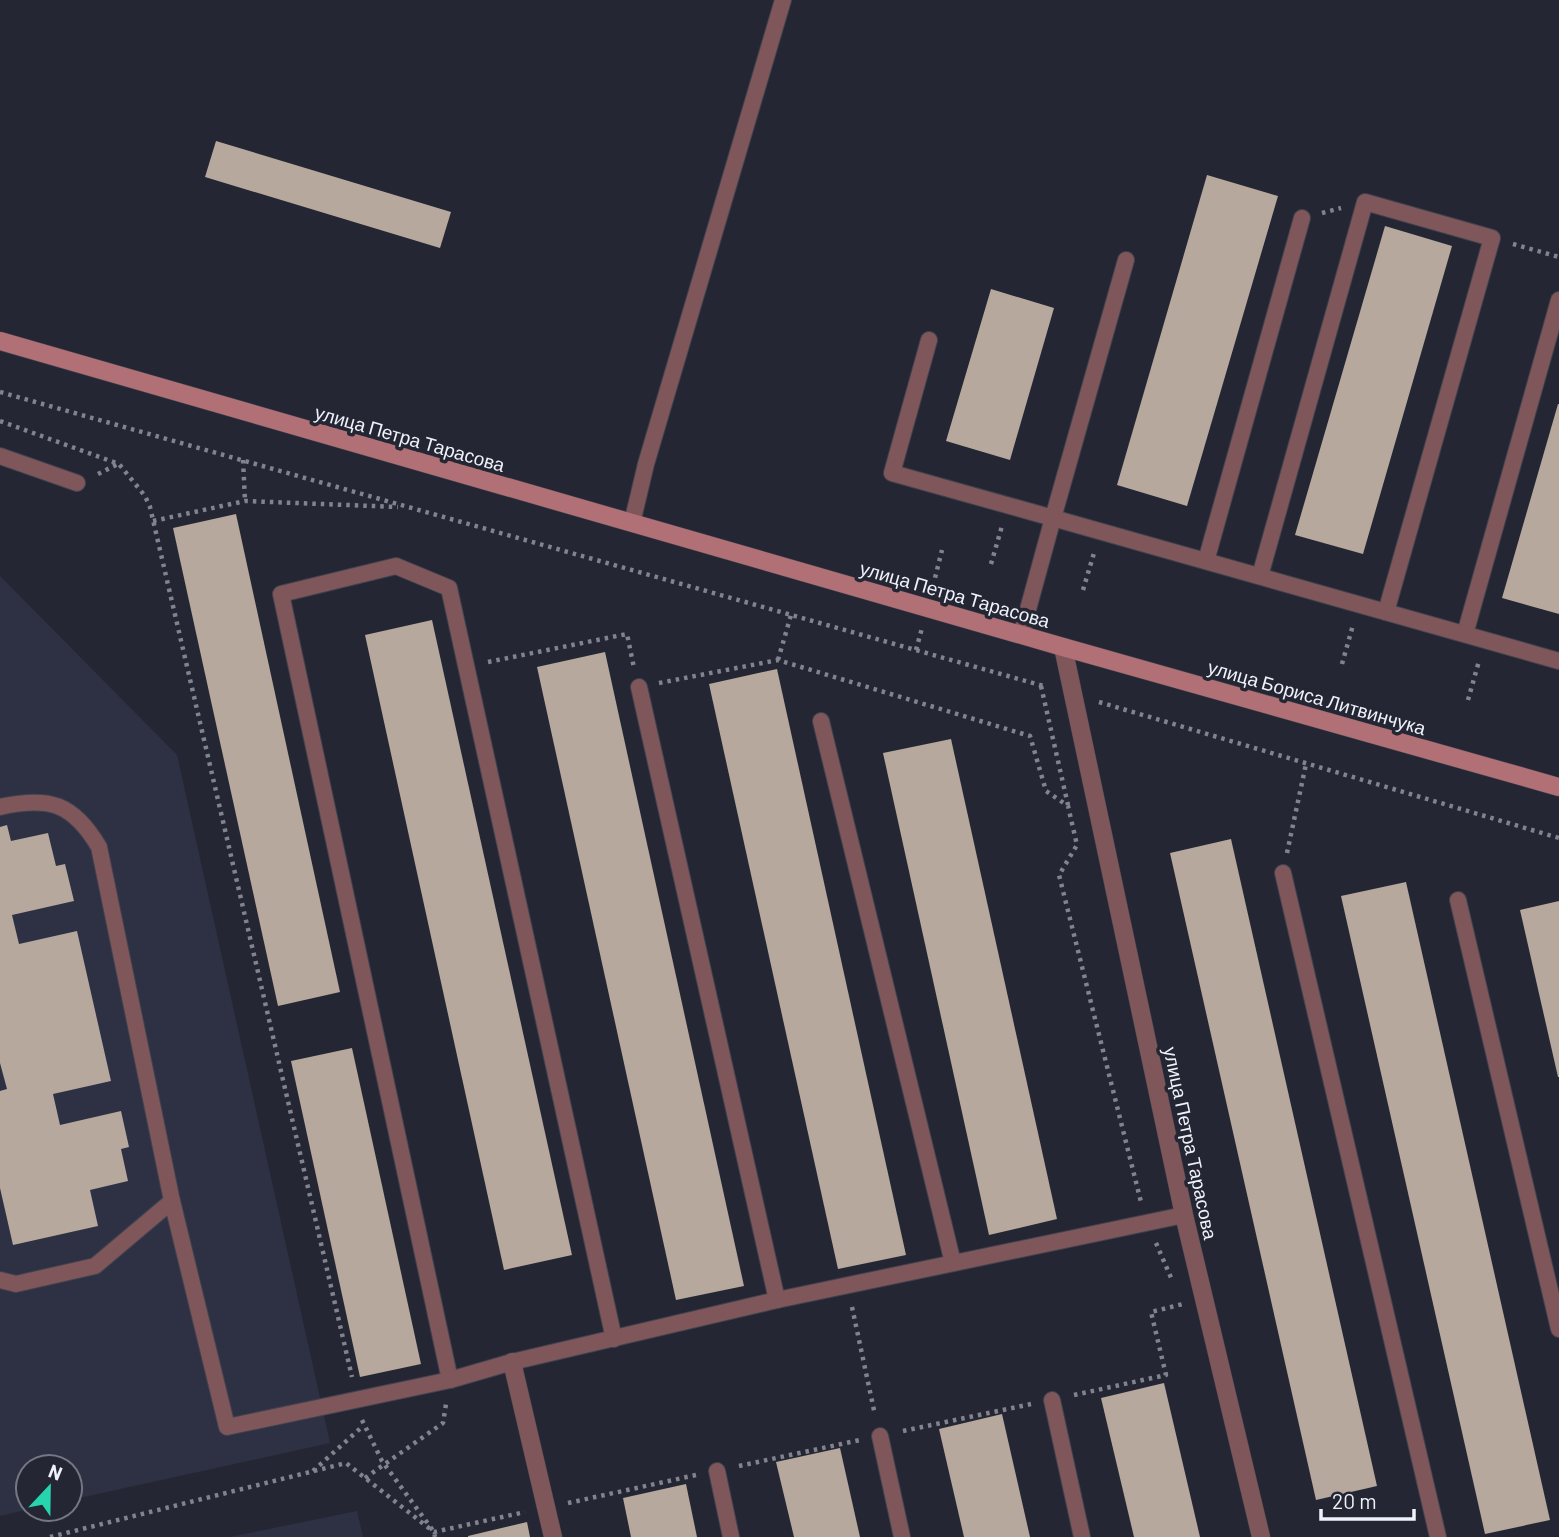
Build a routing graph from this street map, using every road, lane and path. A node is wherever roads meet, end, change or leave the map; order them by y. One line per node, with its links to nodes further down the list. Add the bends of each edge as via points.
1 (783, 0): 20 (lane)
2 (1365, 202): 3 (path); 4 (lane); 24 (lane)
3 (1302, 218): 22 (lane)
4 (1492, 238): 5 (path); 27 (lane)
5 (1559, 257)
6 (1126, 260): 18 (lane)
7 (1559, 300): 29 (lane)
8 (929, 340): 16 (lane, via 892,473)
9 (0, 341): 20 (street, улица Петра Тарасова)
10 (0, 392): 13 (path)
11 (0, 421): 19 (path, via 119,464 145,496)
12 (0, 456): 14 (lane)
13 (243, 460): 15 (path); 17 (path)
14 (77, 483)
15 (245, 501): 17 (path); 19 (path)
16 (1007, 505): 18 (lane); 23 (path)
17 (408, 507): 28 (path)
18 (1053, 518): 21 (lane); 30 (lane)
19 (153, 521): 60 (path)
20 (632, 523): 30 (street, улица Петра Тарасова)
21 (1100, 532): 22 (lane); 25 (path)
22 (1206, 561): 24 (lane)
23 (991, 564)
24 (1260, 576): 26 (lane)
25 (1083, 590)
26 (1359, 604): 27 (lane); 35 (path)
27 (1386, 612): 29 (lane)
28 (791, 615): 33 (path); 37 (path)
29 (1465, 634): 31 (lane)
30 (1021, 635): 32 (street, улица Петра Тарасова)
31 (1485, 640): 34 (lane); 40 (path)
32 (1063, 647): 39 (street, улица Петра Тарасова); 43 (street, улица Бориса Литвинчука)
33 (778, 660): 38 (path); 44 (path, via 1030,736 1046,792)
34 (1559, 661)
35 (1342, 664)
36 (467, 667): 38 (path, via 626,634); 57 (lane); 59 (lane, via 449,588 396,566 281,594)
37 (1041, 686): 39 (path); 44 (path)
38 (639, 687): 55 (lane)
39 (1073, 695): 42 (path); 50 (street, улица Петра Тарасова)
40 (1468, 700)
41 (821, 721): 52 (lane)
42 (1306, 764): 46 (path); 47 (path)
43 (1559, 787)
44 (1068, 806): 51 (path, via 1077,845 1059,875)
45 (0, 807): 49 (lane, via 25,801 68,810 86,826 99,847)
46 (1559, 838)
47 (1283, 873): 76 (lane)
48 (1458, 900): 56 (lane)
49 (172, 1201): 53 (lane, via 95,1266 16,1284); 60 (lane, via 228,1427)
50 (1184, 1215): 51 (lane); 75 (street, улица Петра Тарасова)
51 (1146, 1223): 52 (lane); 61 (path, via 1183,1303 1151,1312 1166,1375)
52 (953, 1263): 54 (lane)
53 (0, 1280)
54 (848, 1285): 55 (lane); 63 (path)
55 (778, 1300): 57 (lane)
56 (1559, 1329)
57 (614, 1339): 58 (lane)
58 (512, 1362): 59 (lane); 68 (street)
59 (450, 1380): 60 (lane); 64 (path, via 443,1423)
60 (357, 1399): 62 (path)
61 (1052, 1399): 63 (path); 74 (lane)
62 (363, 1426): 64 (path); 66 (path)
63 (880, 1436): 65 (path); 73 (lane)
64 (384, 1465): 67 (path); 69 (path)
65 (717, 1471): 68 (path); 72 (lane)
66 (312, 1472): 67 (path, via 346,1463); 70 (path)
67 (365, 1478): 69 (path)
68 (546, 1507): 69 (path); 71 (street)
69 (435, 1534)
70 (50, 1537)
71 (553, 1537)
72 (731, 1537)
73 (902, 1537)
74 (1083, 1537)
75 (1261, 1537)
76 (1438, 1537)

